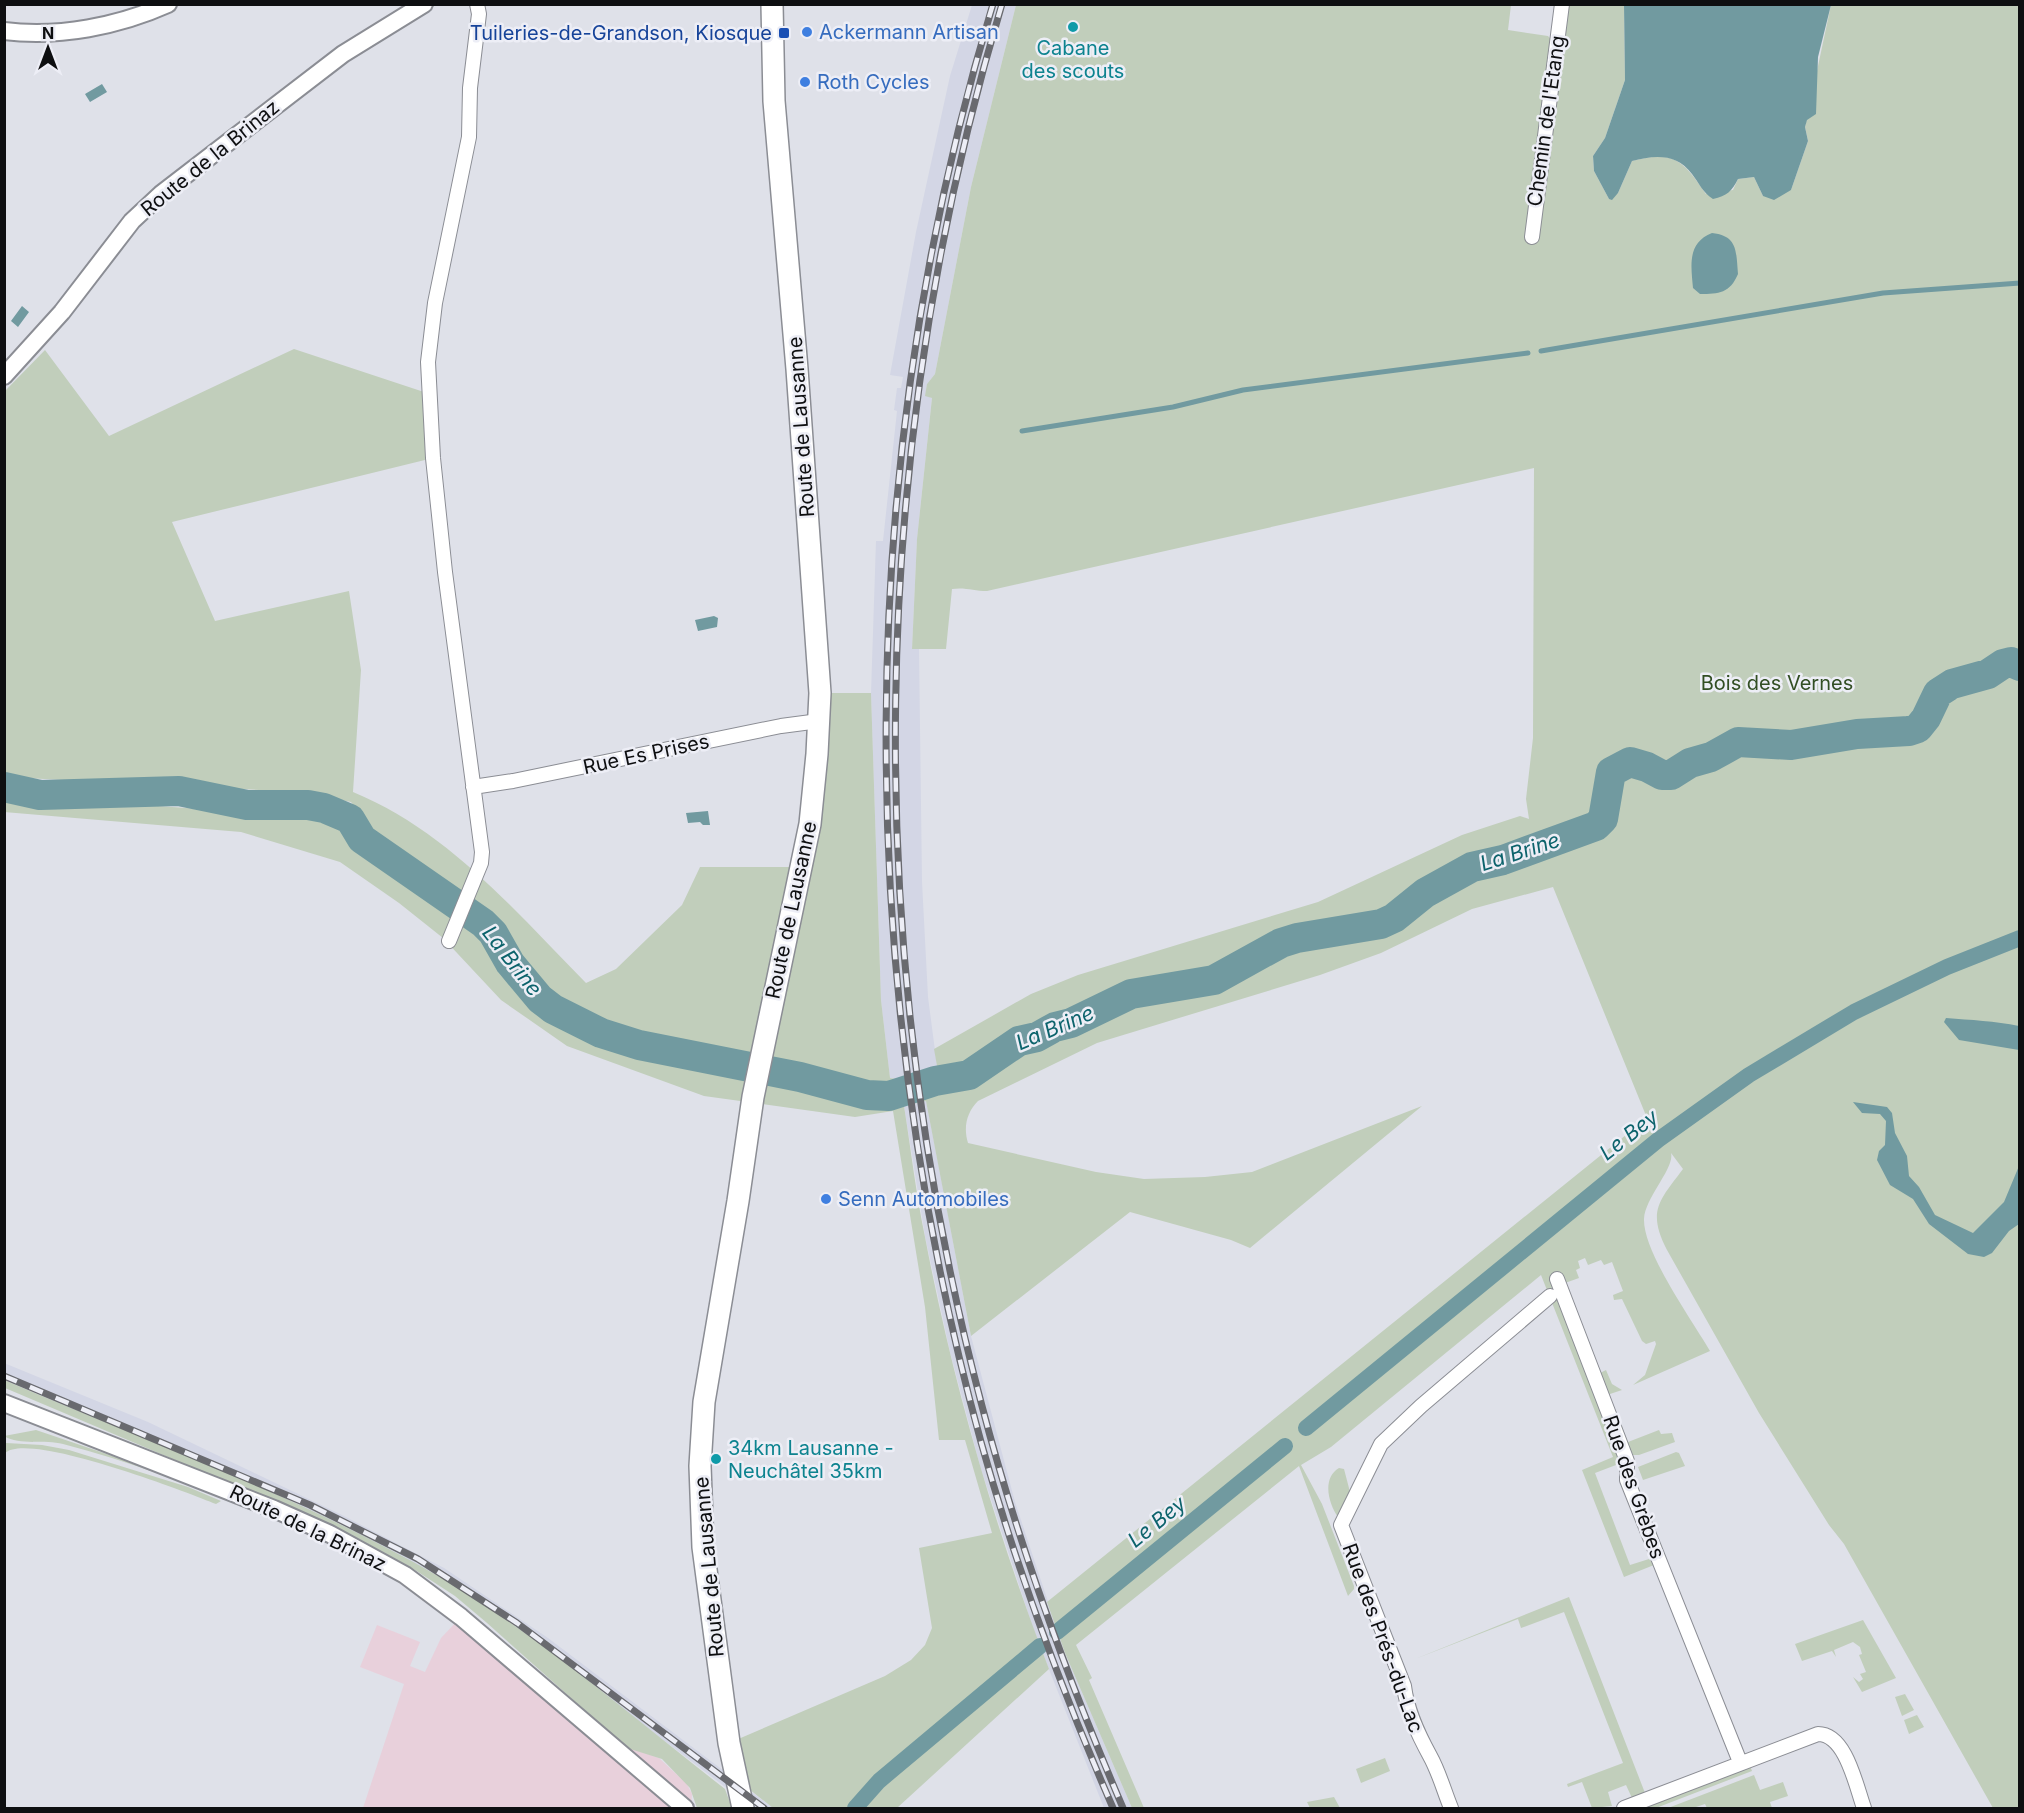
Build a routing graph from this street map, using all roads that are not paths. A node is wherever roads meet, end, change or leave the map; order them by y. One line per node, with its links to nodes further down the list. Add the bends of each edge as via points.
1 (168, 4): 6 (street, via 128,20 88,28)
2 (424, 4): 8 (street, Route de la Brinaz, via 343,54 161,194 132,221 62,312)
3 (477, 4): 10 (street, via 469,137 435,303 428,362 445,572)
4 (772, 4): 9 (main road, Route de Lausanne, via 774,101 797,369)
5 (1562, 4): 7 (street, Chemin de l'Etang)
6 (4, 31)
7 (1532, 237)
8 (4, 376)
9 (819, 721): 10 (street, Rue Es Prises); 17 (main road, Route de Lausanne, via 810,824 753,1097 735,1226 705,1390 700,1466 706,1572 729,1743)
10 (473, 787): 11 (street, via 482,852)
11 (449, 941)
12 (1557, 1279): 15 (street, Rue des Grèbes, via 1628,1461 1627,1480)
13 (1550, 1296): 18 (street, Rue des Prés-du-Lac, via 1387,1437 1368,1466 1341,1526)
14 (4, 1403): 16 (street, Route de la Brinaz, via 227,1489 330,1534 395,1570 460,1617)
15 (1740, 1762): 19 (street); 20 (street, via 1810,1735 1827,1734 1840,1744)
16 (685, 1809)
17 (743, 1809)
18 (1450, 1809)
19 (1624, 1809)
20 (1864, 1809)

